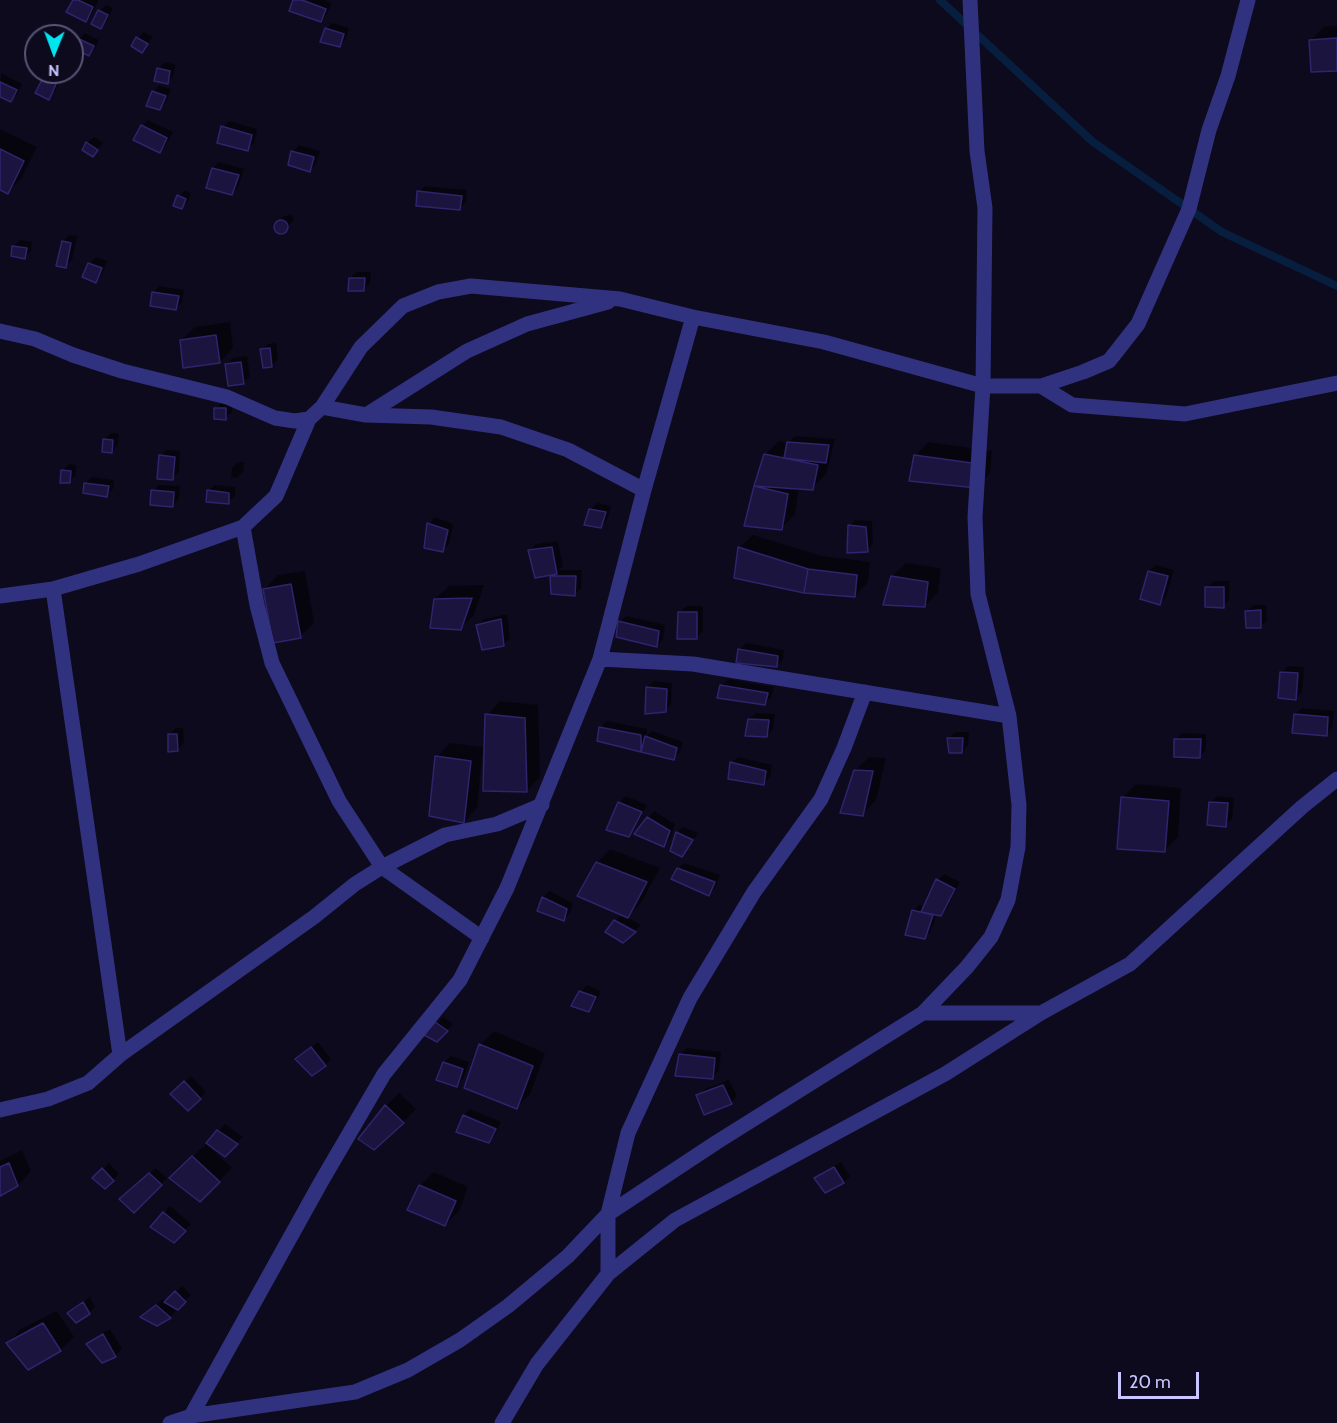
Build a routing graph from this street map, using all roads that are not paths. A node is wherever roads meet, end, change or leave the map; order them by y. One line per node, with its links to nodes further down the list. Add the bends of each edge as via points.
1 (970, 0): 7 (street, via 976,151 985,208)
2 (1248, 0): 8 (street, via 1189,208 1138,324 1109,361)
3 (620, 298): 4 (street); 9 (street, via 471,286 438,292 403,306 362,347); 10 (street, via 527,324 467,351)
4 (693, 317): 7 (street, via 824,342); 12 (street)
5 (0, 331): 11 (street, via 35,339 122,371 227,397 275,418)
6 (1337, 383): 8 (street, via 1185,414 1072,405)
7 (983, 386): 8 (street); 18 (street, via 975,517 978,594)
8 (1041, 386)
9 (322, 407): 10 (street); 11 (street)
10 (366, 415): 12 (street, via 431,417 501,427 568,450)
11 (309, 419): 13 (street, via 276,496)
12 (644, 490): 16 (street)
13 (243, 527): 14 (street); 21 (street, via 272,663 339,801)
14 (53, 589): 15 (street); 25 (street)
15 (0, 596)
16 (600, 659): 17 (street, via 693,664); 20 (street)
17 (865, 692): 18 (street); 27 (street, via 820,799 754,892 690,998 628,1133)
18 (1009, 716): 23 (street, via 1019,805 1018,847 1008,900 991,937)
19 (1337, 779): 24 (street, via 1130,964)
20 (542, 805): 21 (street, via 497,824 445,835); 22 (street)
21 (382, 867): 22 (street); 25 (street)
22 (482, 938): 29 (street, via 460,980 384,1074)
23 (924, 1013): 24 (street); 27 (street)
24 (1041, 1013): 28 (street, via 945,1074 675,1220)
25 (120, 1055): 26 (street, via 88,1083 48,1099)
26 (0, 1110)
27 (608, 1214): 28 (street); 29 (street, via 568,1256 508,1306 408,1370 355,1392)
28 (609, 1274): 31 (street, via 537,1364)
29 (191, 1416): 30 (street)
30 (170, 1423)
31 (502, 1423)

